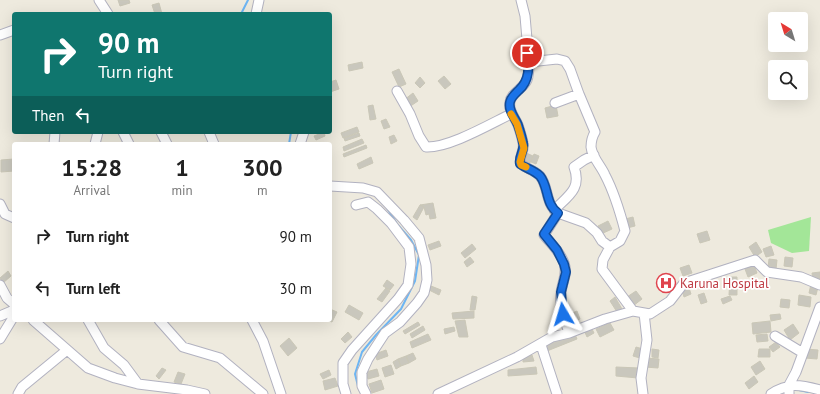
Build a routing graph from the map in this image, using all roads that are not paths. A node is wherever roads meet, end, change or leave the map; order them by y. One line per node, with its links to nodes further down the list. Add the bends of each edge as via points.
1 (99, 0): 4 (street)
2 (259, 0): 5 (street)
3 (521, 0): 8 (street)
4 (107, 12)
5 (256, 12)
6 (12, 31): 7 (street)
7 (0, 35)
8 (529, 62): 10 (street, via 557,59 566,61); 12 (street, via 528,80 510,101)
9 (397, 91): 12 (street, via 426,147 453,141)
10 (579, 94): 11 (street); 13 (street, via 595,132 591,140)
11 (555, 103)
12 (512, 114): 17 (street, via 524,148 520,164 539,175 549,203)
13 (594, 155): 17 (street, via 574,167 577,182 570,196); 19 (street, via 620,210 625,231 620,241)
14 (332, 186): 48 (street, via 363,188 378,192 418,238 426,265 427,280 424,293 400,322 386,333 368,359 362,372 362,386)
15 (0, 204): 18 (street, via 5,214)
16 (356, 205): 47 (street, via 368,202 391,222 409,248 412,264 408,285 343,363 343,384)
17 (556, 211): 19 (street, via 591,226 602,242); 34 (street, via 544,234 564,264 566,272 561,297)
18 (12, 217)
19 (610, 247): 25 (street, via 603,260 602,269)
20 (0, 285): 22 (street)
21 (820, 285): 26 (street, via 801,277 767,272 756,260 684,283 670,301 650,314)
22 (12, 302)
23 (820, 307): 33 (street)
24 (12, 311): 27 (street)
25 (633, 311): 26 (street); 34 (street)
26 (644, 313): 51 (street, via 647,340 641,378)
27 (0, 316)
28 (12, 319): 36 (street)
29 (35, 322): 38 (street)
30 (89, 322): 40 (street, via 104,348 124,365)
31 (161, 322): 45 (street, via 184,347 220,358)
32 (253, 322): 46 (street, via 263,341)
33 (816, 330): 39 (street)
34 (569, 333): 37 (street, via 552,337)
35 (775, 336): 39 (street)
36 (0, 339)
37 (541, 345): 49 (street); 50 (street)
38 (67, 350): 40 (street, via 88,368); 43 (street, via 22,387)
39 (803, 353): 41 (street)
40 (138, 384): 44 (street)
41 (789, 390): 42 (street, via 807,386); 52 (street)
42 (820, 390)
43 (18, 394)
44 (205, 394)
45 (263, 394)
46 (281, 394)
47 (346, 394)
48 (366, 394)
49 (438, 394)
50 (557, 394)
51 (643, 394)
52 (771, 394)

